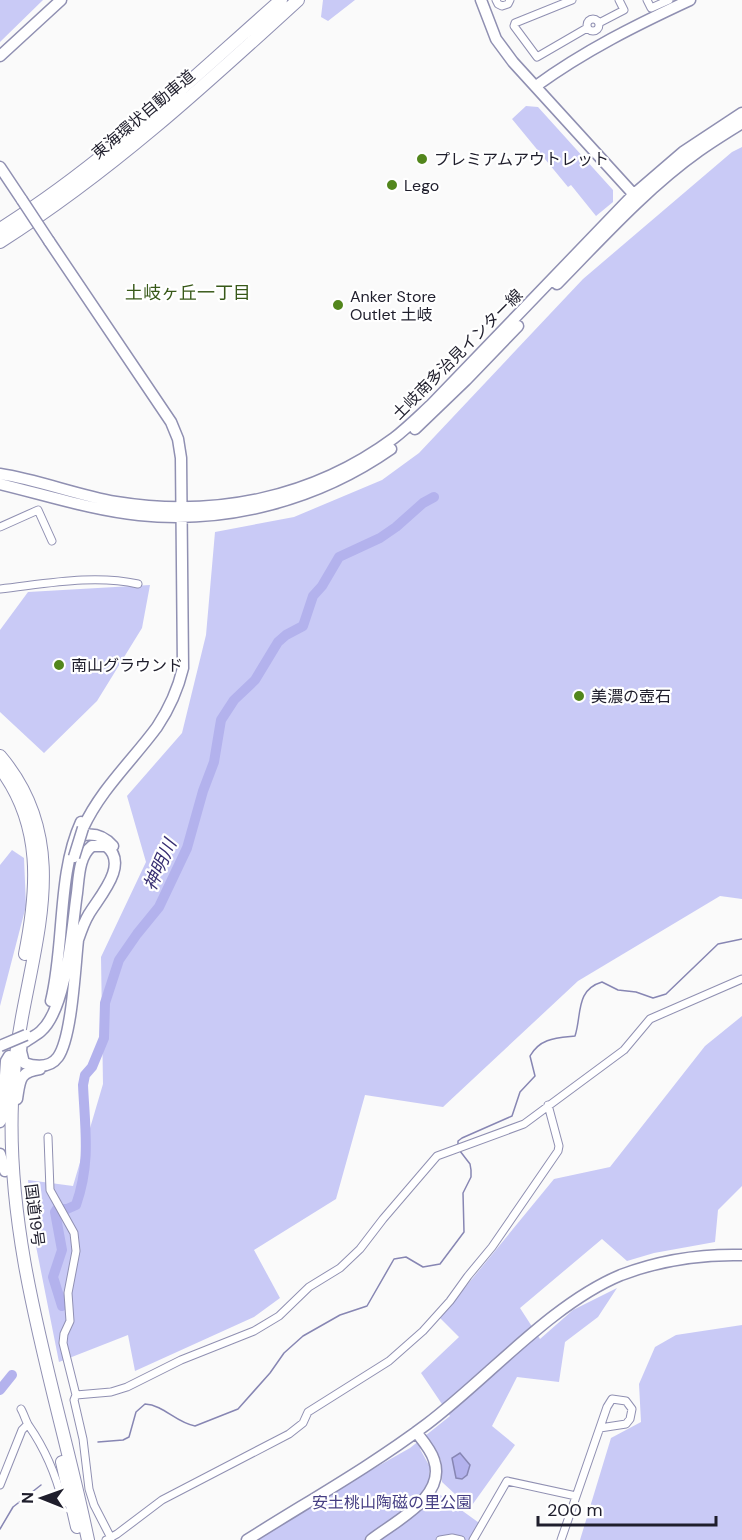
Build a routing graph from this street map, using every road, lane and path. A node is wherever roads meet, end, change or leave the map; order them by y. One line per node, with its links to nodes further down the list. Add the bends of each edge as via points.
1 (61, 0): 16 (street)
2 (281, 0): 22 (highway, 東海環状自動車道, via 108,153)
3 (298, 0): 23 (highway, 東海環状自動車道, via 157,126 92,178)
4 (510, 0): 10 (street, via 504,6)
5 (572, 0): 13 (street, via 514,26 537,57)
6 (619, 0): 12 (street, via 624,10)
7 (647, 0): 8 (street, via 651,8)
8 (669, 0)
9 (690, 0): 15 (street)
10 (496, 1): 11 (street)
11 (481, 3): 17 (street, via 496,39)
12 (599, 23): 13 (street, via 590,19); 14 (street)
13 (587, 28): 14 (street)
14 (596, 31): 15 (street)
15 (602, 44): 17 (street)
16 (0, 56)
17 (536, 86): 21 (street)
18 (742, 112): 21 (street, 土岐南多治見インター線, via 682,152)
19 (742, 123): 21 (street, 土岐南多治見インター線)
20 (0, 167): 26 (street, bridge, via 171,422 181,458)
21 (637, 198): 26 (street, 土岐南多治見インター線, via 429,417 376,459 295,498 221,514)
22 (0, 229)
23 (0, 242)
24 (0, 474): 26 (street, 土岐南多治見インター線, via 113,501)
25 (0, 484): 26 (street, 土岐南多治見インター線, via 140,515)
26 (181, 512): 31 (street)
27 (0, 527): 28 (street, via 38,510)
28 (51, 541)
29 (138, 584): 30 (street, via 84,580)
30 (0, 589)
31 (182, 651): 36 (street, via 183,668 164,715 111,782 90,813); 40 (street, via 175,679 156,719 98,793 74,838 49,1012)
32 (0, 748): 35 (highway)
33 (0, 756): 35 (highway, 国道19号)
34 (0, 768): 42 (highway, 国道19号, via 25,818 35,878 34,908)
35 (19, 781): 37 (highway, 国道19号, via 34,816 44,871)
36 (84, 832): 39 (street, bridge, via 74,857); 47 (street, via 96,834 112,845 117,873 84,931 64,1054 50,1068 27,1071 22,1076 17,1107 18,1151)
37 (35, 946): 39 (street, via 37,956 21,1051 24,1063 45,1066 58,1058 66,1038 82,927 113,871 113,856 106,846 92,846 85,851 66,968); 47 (highway, 国道19号, via 21,1020)
38 (742, 979): 43 (street, via 650,1019 624,1050)
39 (55, 1008): 40 (street, via 42,1031)
40 (26, 1038): 41 (street, bridge); 42 (street)
41 (0, 1046)
42 (4, 1054): 44 (street); 47 (highway, 国道19号, via 4,1127)
43 (548, 1105): 49 (street, via 524,1124 437,1156 360,1250 309,1287 279,1316 254,1331 127,1387); 57 (street, via 560,1146 558,1151 492,1247 423,1331 388,1361 308,1412 303,1423 289,1434 162,1500)
44 (0, 1122)
45 (48, 1137): 49 (street, via 50,1190 74,1233 76,1251 68,1293 70,1321 63,1343)
46 (0, 1154): 47 (street)
47 (9, 1166): 56 (highway, 国道19号, via 13,1243); 59 (highway, 国道19号, via 35,1318)
48 (742, 1255): 53 (street, via 663,1263 599,1286 570,1304)
49 (76, 1395): 57 (street, via 89,1489)
50 (21, 1409): 51 (street)
51 (27, 1425): 54 (street); 56 (street, via 39,1440 63,1503)
52 (600, 1428): 52 (street, via 626,1424 632,1409 626,1401 612,1399); 55 (street)
53 (416, 1432): 60 (street); 61 (street, via 435,1462 432,1490)
54 (0, 1485)
55 (576, 1496): 64 (street, via 507,1481); 65 (street)
56 (72, 1503): 58 (highway, 国道19号)
57 (108, 1539)
58 (80, 1540)
59 (88, 1540)
60 (247, 1540)
61 (371, 1540)
62 (440, 1540): 63 (street)
63 (460, 1540)
64 (473, 1540)
65 (561, 1540)

